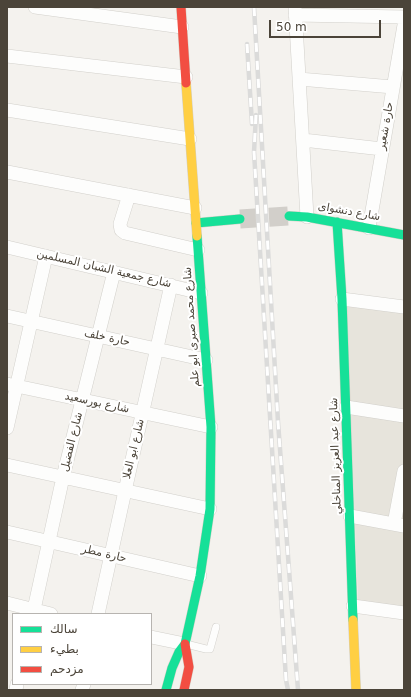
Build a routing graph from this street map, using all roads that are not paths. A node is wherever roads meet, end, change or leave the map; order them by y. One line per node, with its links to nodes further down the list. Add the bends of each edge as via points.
1 (35, 7): 7 (street)
2 (181, 7): 7 (street, شارع محمد صبرى ابو علم)
3 (295, 11): 4 (street); 11 (street)
4 (332, 11): 5 (street)
5 (404, 17)
6 (404, 25): 9 (street, حارة شعير)
7 (182, 27): 10 (street, شارع محمد صبرى ابو علم)
8 (7, 56): 10 (street)
9 (400, 75): 12 (street, حارة شعير)
10 (186, 77): 14 (street, شارع محمد صبرى ابو علم)
11 (299, 79): 12 (street); 15 (street)
12 (393, 87): 16 (street, حارة شعير)
13 (7, 110): 14 (street)
14 (190, 139): 19 (street, شارع محمد صبرى ابو علم)
15 (303, 140): 16 (street); 21 (street)
16 (382, 149): 25 (street, حارة شعير)
17 (7, 172): 18 (street)
18 (129, 195): 19 (street); 28 (street, via 120,224 121,230)
19 (195, 208): 24 (street, شارع محمد صبرى ابو علم)
20 (289, 216): 21 (street, شارع دنشواى)
21 (306, 217): 23 (street, شارع دنشواى)
22 (240, 219): 24 (street)
23 (337, 222): 25 (street, شارع دنشواى); 33 (street, شارع عبد العزيز المناخلي)
24 (196, 223): 28 (street, شارع محمد صبرى ابو علم)
25 (369, 228): 26 (street, شارع دنشواى)
26 (404, 236)
27 (7, 247): 29 (street, شارع جمعية الشبان المسلمين)
28 (198, 250): 32 (street, شارع محمد صبرى ابو علم)
29 (46, 256): 30 (street, شارع جمعية الشبان المسلمين); 36 (street)
30 (114, 272): 31 (street, شارع جمعية الشبان المسلمين); 37 (street, شارع الفضيل)
31 (171, 285): 32 (street, شارع جمعية الشبان المسلمين); 38 (street, شارع ابو العلا)
32 (201, 293): 39 (street, شارع محمد صبرى ابو علم)
33 (342, 299): 34 (street); 42 (street, شارع عبد العزيز المناخلي)
34 (404, 307)
35 (7, 316): 36 (street, حارة خلف)
36 (31, 322): 37 (street, حارة خلف); 40 (street)
37 (98, 336): 38 (street, حارة خلف); 41 (street, شارع الفضيل)
38 (158, 349): 39 (street, حارة خلف); 43 (street, شارع ابو العلا)
39 (206, 360): 45 (street, شارع محمد صبرى ابو علم)
40 (12, 385): 41 (street, شارع بورسعيد); 46 (street)
41 (82, 400): 43 (street, شارع بورسعيد); 49 (street, شارع الفضيل)
42 (346, 407): 44 (street); 52 (street, شارع عبد العزيز المناخلي)
43 (142, 413): 45 (street, شارع بورسعيد); 50 (street, شارع ابو العلا)
44 (404, 416)
45 (211, 427): 51 (street, شارع محمد صبرى ابو علم)
46 (7, 428)
47 (7, 465): 49 (street)
48 (404, 471): 53 (street)
49 (63, 477): 50 (street); 55 (street, شارع الفضيل)
50 (125, 491): 51 (street); 56 (street, شارع ابو العلا)
51 (210, 509): 57 (street, شارع محمد صبرى ابو علم)
52 (350, 516): 53 (street); 59 (street, شارع عبد العزيز المناخلي)
53 (399, 525)
54 (7, 532): 55 (street, حارة مطر)
55 (49, 541): 56 (street, حارة مطر); 60 (street, شارع الفضيل)
56 (111, 556): 57 (street, حارة مطر); 61 (street, شارع ابو العلا)
57 (200, 576): 65 (street, شارع محمد صبرى ابو علم)
58 (7, 603): 60 (street)
59 (353, 606): 62 (street); 68 (street, شارع عبد العزيز المناخلي)
60 (33, 612)
61 (98, 613)
62 (404, 613)
63 (216, 627): 65 (lane, via 210,649)
64 (152, 637): 65 (street)
65 (185, 644): 66 (street, شارع محمد صبرى ابو علم, via 173,664); 67 (street, شارع محمد صبرى ابو علم, via 188,667)
66 (166, 690)
67 (184, 690)
68 (356, 690)

